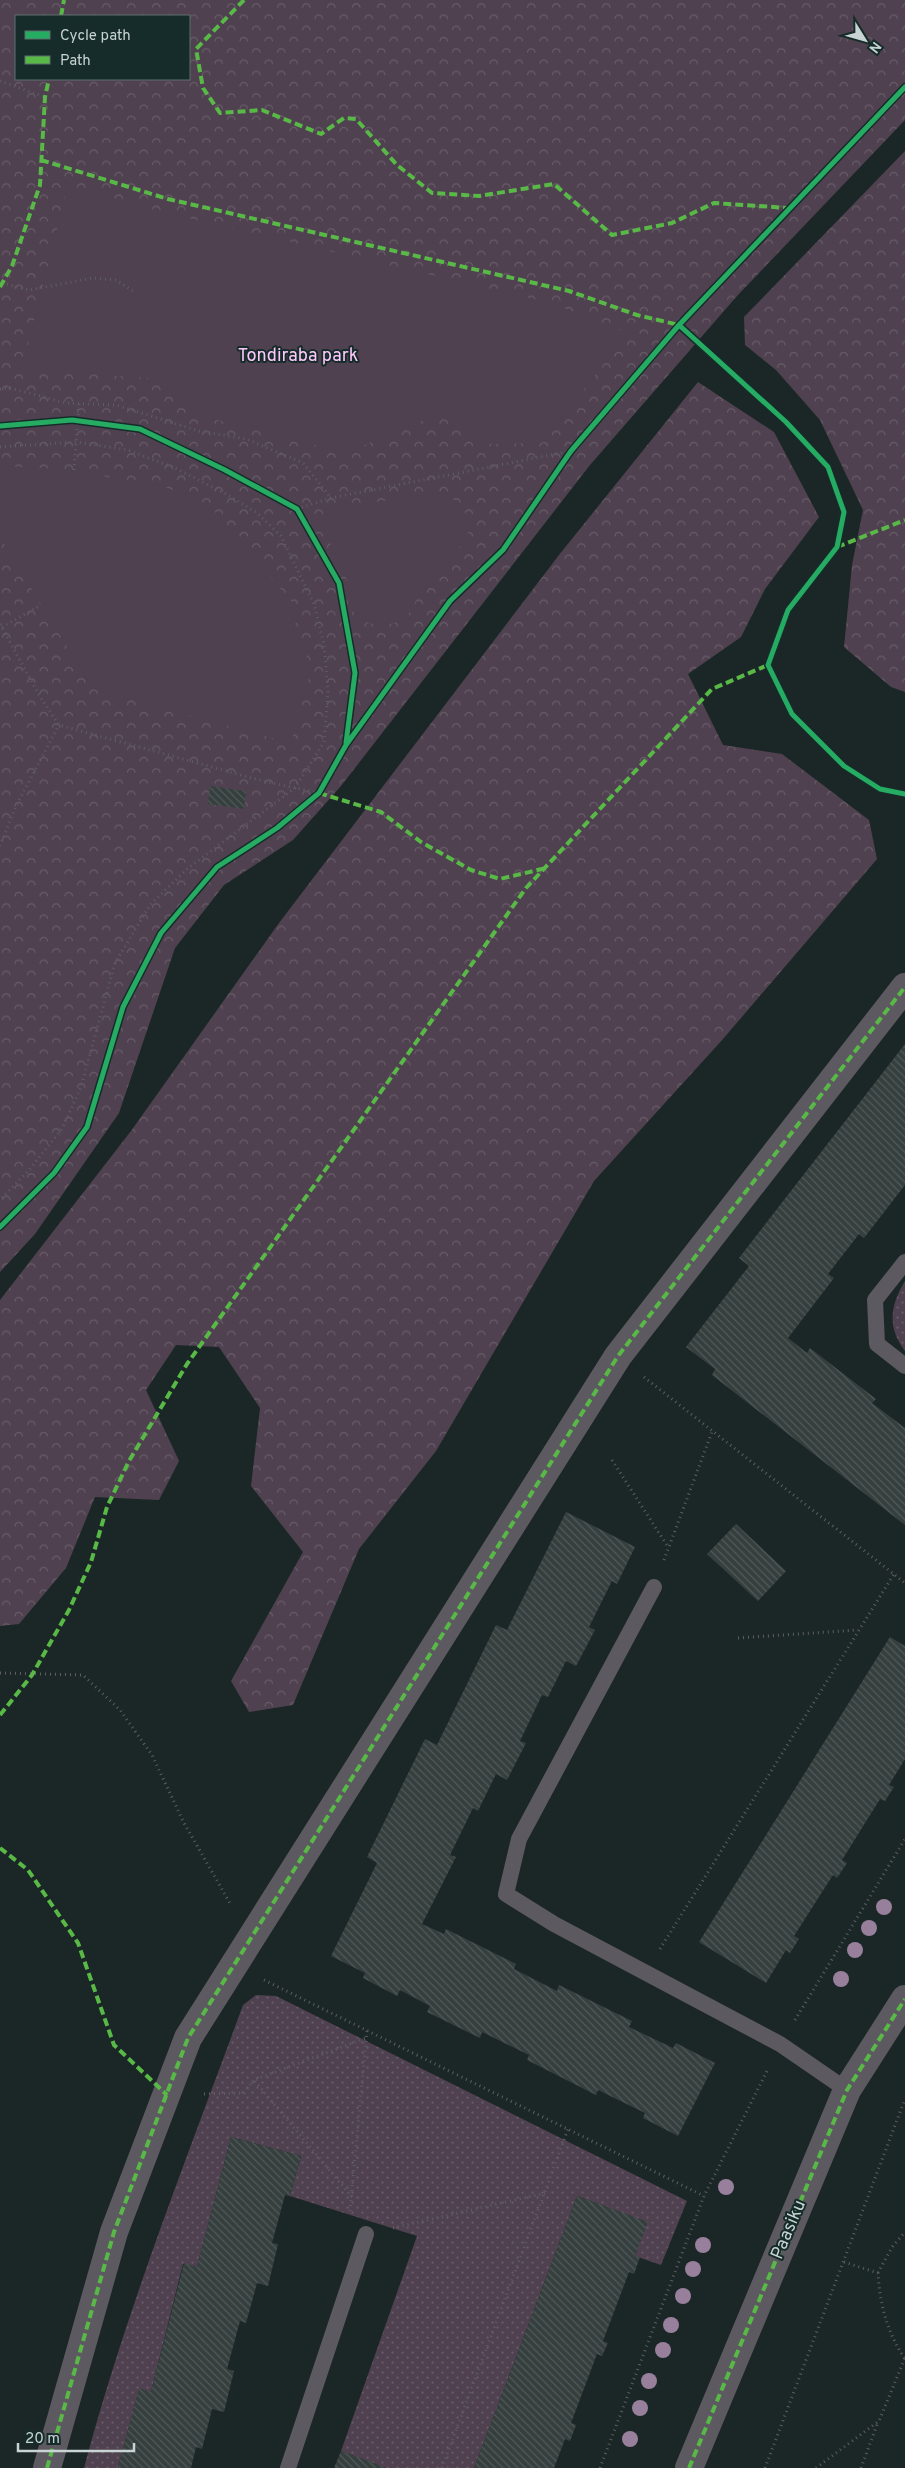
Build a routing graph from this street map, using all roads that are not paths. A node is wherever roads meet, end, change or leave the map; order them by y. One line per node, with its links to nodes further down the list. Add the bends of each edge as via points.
1 (905, 987): 8 (street, via 618,1356 188,2038 114,2232)
2 (905, 1262): 3 (lane, via 875,1300 877,1344)
3 (905, 1366)
4 (654, 1587): 6 (lane, via 519,1839 506,1894 554,1924 780,2044)
5 (905, 2000): 6 (street, Paasiku)
6 (847, 2090): 10 (street, Paasiku)
7 (366, 2234): 9 (lane)
8 (47, 2468)
9 (288, 2468)
10 (689, 2468)

